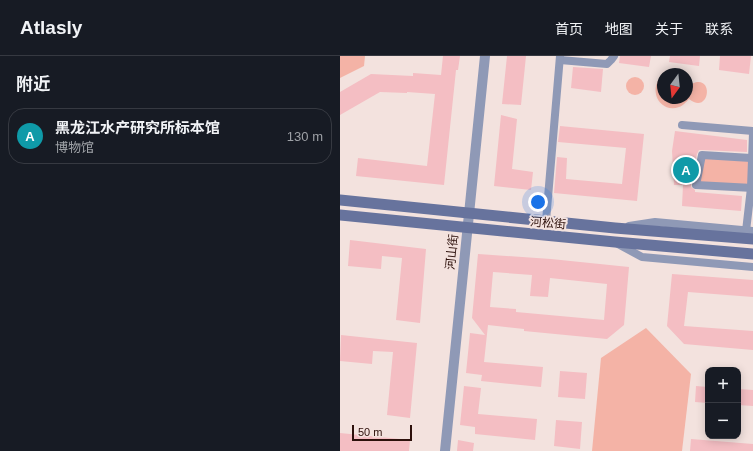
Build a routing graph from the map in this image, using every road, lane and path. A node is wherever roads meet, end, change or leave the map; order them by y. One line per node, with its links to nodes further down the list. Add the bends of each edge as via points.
1 (484, 56): 9 (street, 河山街)
2 (614, 56): 3 (street, via 607,64)
3 (560, 58): 11 (street)
4 (682, 125): 5 (street)
5 (753, 132): 6 (street)
6 (751, 158): 7 (street); 7 (street, via 702,155 696,185)
7 (752, 188): 13 (street)
8 (340, 200): 9 (main road)
9 (469, 214): 11 (main road); 12 (street, 河山街)
10 (340, 215): 12 (main road, 河松街)
11 (546, 221): 13 (main road, via 615,228)
12 (467, 228): 14 (main road, 河松街); 17 (street, 河山街)
13 (751, 235)
14 (615, 242): 15 (main road, 河松街); 16 (street, via 642,256)
15 (752, 254)
16 (753, 267)
17 (444, 451)

